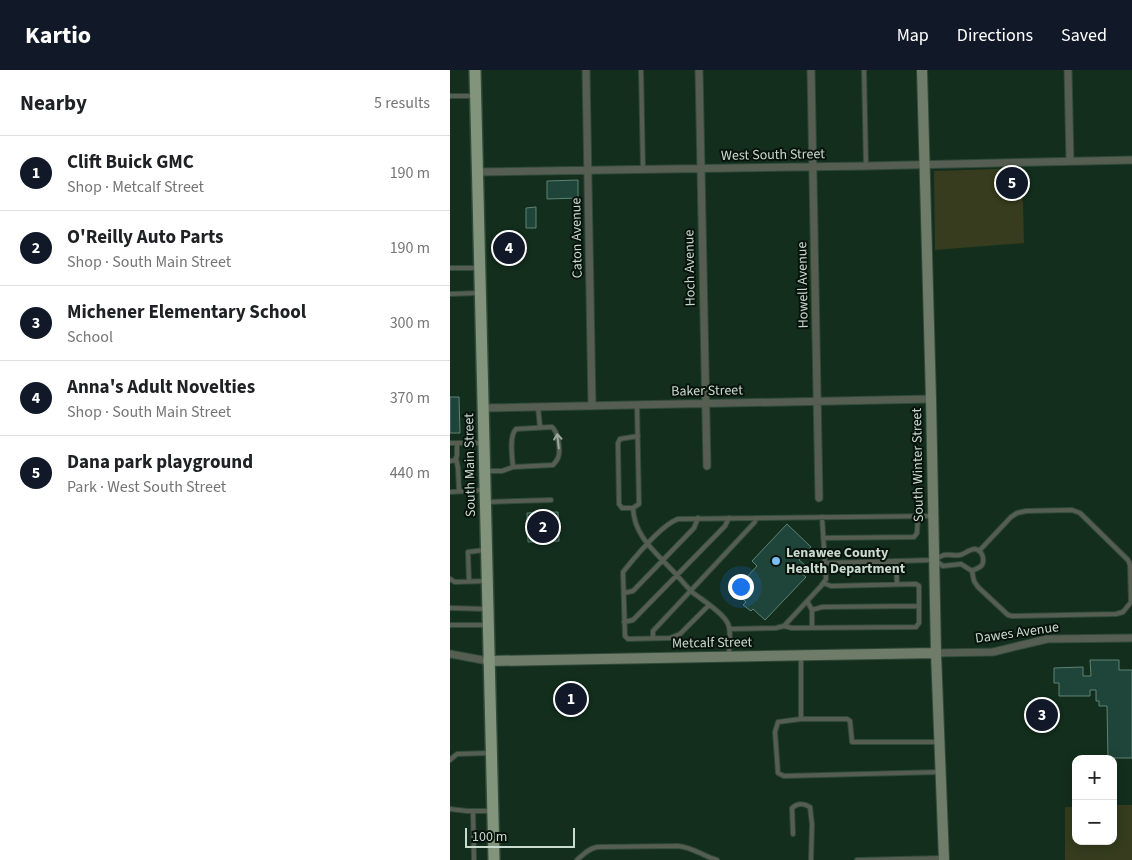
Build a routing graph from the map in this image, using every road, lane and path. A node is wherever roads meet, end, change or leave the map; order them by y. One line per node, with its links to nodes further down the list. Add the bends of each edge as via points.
1 (475, 70): 10 (main road, South Main Street)
2 (586, 70): 17 (street, Caton Avenue)
3 (641, 70): 18 (lane)
4 (699, 70): 16 (street, Hoch Avenue)
5 (811, 70): 15 (street, Howell Avenue)
6 (864, 70): 14 (lane)
7 (922, 70): 13 (street, South Winter Street)
8 (1068, 70): 12 (street)
9 (450, 96): 10 (lane)
10 (476, 96): 19 (main road, South Main Street)
11 (1132, 160): 12 (street, West South Street)
12 (1070, 161): 13 (street, West South Street)
13 (924, 165): 14 (street, West South Street); 24 (street, South Winter Street)
14 (866, 166): 15 (street, West South Street)
15 (813, 167): 16 (street, West South Street); 25 (street, Howell Avenue)
16 (701, 169): 18 (street, West South Street); 26 (street, Hoch Avenue)
17 (588, 170): 18 (street, West South Street); 19 (street, West South Street); 28 (street, Caton Avenue)
18 (643, 170)
19 (477, 172): 21 (main road, South Main Street)
20 (450, 268): 21 (lane)
21 (480, 268): 23 (main road, South Main Street)
22 (450, 292): 23 (lane)
23 (480, 293): 30 (main road, South Main Street)
24 (931, 399): 25 (street, Baker Street); 48 (street, South Winter Street)
25 (818, 401): 26 (street, Baker Street); 44 (street, Howell Avenue)
26 (705, 403): 27 (street, Baker Street); 38 (street, Hoch Avenue)
27 (637, 405): 28 (street, Baker Street); 32 (lane)
28 (592, 406): 29 (street, Baker Street)
29 (538, 407): 30 (street, Baker Street); 31 (lane)
30 (483, 408): 35 (main road, South Main Street)
31 (540, 427): 39 (lane, via 516,428 513,431); 39 (lane, one-way to 31, via 549,466 556,462 558,435 552,427)
32 (638, 436): 46 (lane, via 639,504); 46 (lane, via 620,439 618,443 619,504 622,508)
33 (450, 443): 34 (lane)
34 (457, 443): 35 (lane); 36 (lane)
35 (484, 443): 40 (main road, South Main Street)
36 (456, 458): 37 (lane); 41 (lane)
37 (450, 461)
38 (707, 466)
39 (513, 467): 40 (lane)
40 (485, 471): 43 (main road, South Main Street)
41 (459, 491): 42 (lane); 43 (lane)
42 (450, 492)
43 (485, 496): 45 (lane); 55 (main road, South Main Street)
44 (819, 498)
45 (551, 500)
46 (633, 508): 54 (lane, via 637,526)
47 (918, 516): 48 (lane); 49 (lane); 53 (lane, via 914,537)
48 (933, 516): 59 (street, South Winter Street)
49 (822, 517): 52 (lane); 53 (lane)
50 (698, 518): 51 (lane); 54 (lane, via 672,521); 58 (lane, via 694,528)
51 (729, 518): 52 (lane); 64 (lane, via 726,526)
52 (757, 518): 70 (lane)
53 (823, 538): 61 (lane)
54 (647, 544): 58 (lane); 71 (lane, via 623,572)
55 (486, 550): 66 (lane, via 468,552); 67 (main road, South Main Street)
56 (979, 551): 57 (lane, via 974,549); 63 (lane, via 983,554 982,564); 63 (lane, via 1017,512 1080,512 1128,560 1131,602 1123,612 1116,614 1012,616 978,587)
57 (961, 555): 59 (lane, via 943,555); 62 (lane)
58 (663, 560): 64 (lane); 71 (lane, via 633,591)
59 (934, 560): 60 (lane); 62 (lane, via 943,566); 86 (street, South Winter Street)
60 (896, 561): 61 (lane); 69 (lane)
61 (825, 563): 68 (lane, via 826,579)
62 (961, 564): 63 (lane)
63 (972, 571)
64 (677, 575): 70 (lane); 78 (lane, via 633,620)
65 (450, 579): 66 (lane)
66 (469, 581): 67 (lane)
67 (487, 581): 76 (main road, South Main Street)
68 (823, 583): 69 (lane, via 832,586); 72 (lane)
69 (897, 584): 74 (lane, via 919,586)
70 (691, 591): 73 (lane); 84 (lane, via 653,631)
71 (624, 593): 78 (lane)
72 (807, 602): 77 (lane); 81 (lane)
73 (709, 605): 83 (lane); 84 (lane, via 680,634)
74 (919, 606): 77 (lane, via 822,607); 82 (lane, via 916,627)
75 (450, 608): 76 (lane)
76 (487, 608): 80 (main road, South Main Street)
77 (812, 610): 82 (lane)
78 (624, 622): 84 (lane, via 628,639)
79 (450, 625): 80 (lane)
80 (488, 625): 90 (main road, South Main Street)
81 (784, 626): 82 (lane); 83 (lane)
82 (812, 628)
83 (730, 629): 89 (lane)
84 (653, 638)
85 (1132, 638): 86 (street, Dawes Avenue, via 1047,639 993,652)
86 (936, 653): 88 (street, Metcalf Street); 92 (street, South Winter Street)
87 (450, 654): 90 (street)
88 (800, 655): 89 (street, Metcalf Street); 91 (lane)
89 (729, 656): 90 (street, Metcalf Street)
90 (488, 661): 93 (main road, South Main Street)
91 (801, 719): 92 (lane, via 847,719 850,721 852,742); 95 (lane, via 778,722 775,732 778,773 784,776)
92 (938, 742): 95 (street, South Winter Street)
93 (491, 752): 94 (lane, via 457,754); 98 (main road, South Main Street)
94 (450, 760)
95 (940, 772): 100 (street, South Winter Street)
96 (450, 809): 97 (lane)
97 (473, 811): 98 (lane); 101 (lane)
98 (492, 811): 102 (main road, South Main Street)
99 (793, 834): 105 (lane, via 792,808 805,804 810,807)
100 (944, 859): 107 (lane)
101 (474, 860)
102 (494, 860)
103 (578, 860): 104 (lane, via 591,848 597,847 668,846 685,847)
104 (717, 860)
105 (812, 860)
106 (857, 860): 107 (lane)
107 (874, 860)

